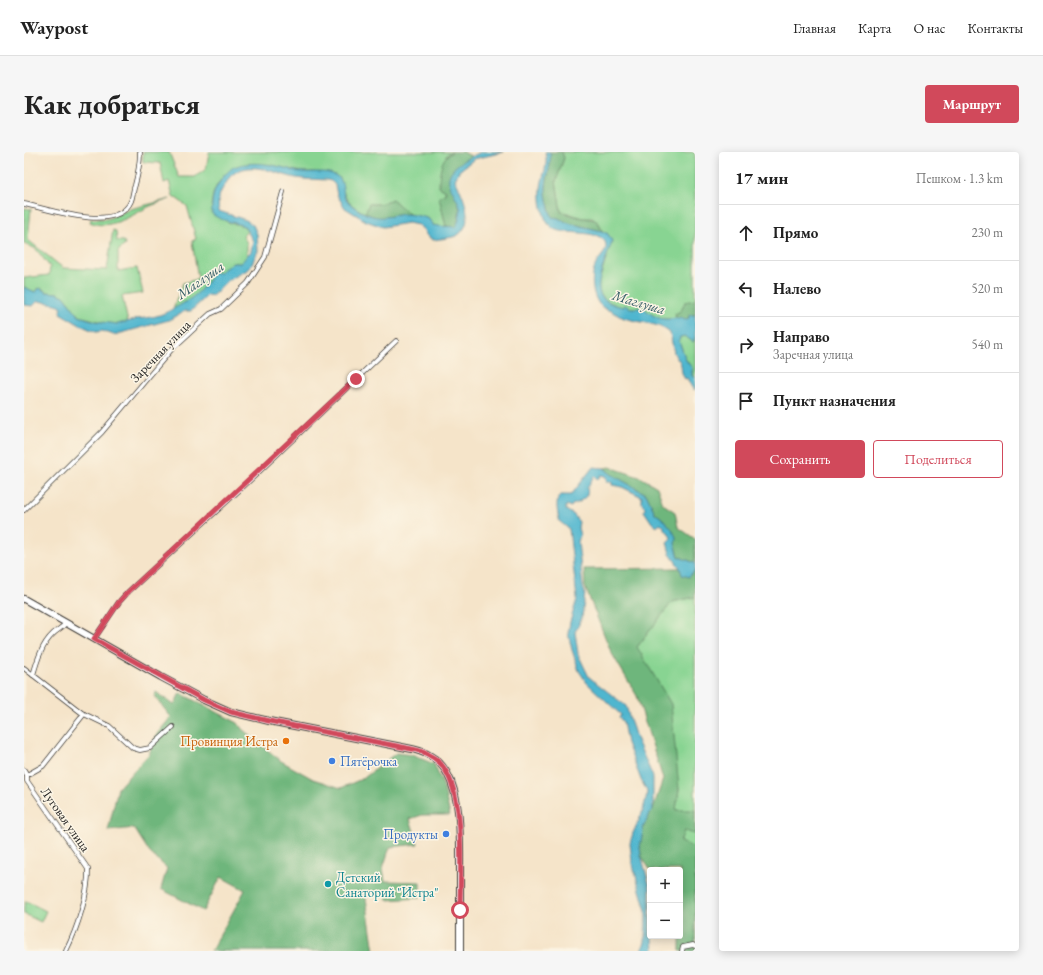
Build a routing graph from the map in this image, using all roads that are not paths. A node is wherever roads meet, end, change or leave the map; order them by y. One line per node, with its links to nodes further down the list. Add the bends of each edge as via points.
1 (140, 152): 3 (street, via 138,176 131,202 121,212 108,217 85,218)
2 (283, 192): 5 (street, Заречная улица, via 265,257 248,283 171,350 102,432)
3 (24, 204)
4 (396, 341): 8 (street, via 128,592)
5 (24, 510)
6 (24, 599): 7 (main road)
7 (66, 623): 8 (main road); 10 (street, via 52,634 36,661)
8 (94, 639): 17 (main road, via 231,712 407,748 433,757 447,772 452,783 460,824)
9 (24, 668): 10 (street)
10 (33, 675): 11 (street)
11 (84, 714): 12 (street, via 109,726 133,748 140,750 150,748); 14 (street, via 43,766)
12 (173, 727)
13 (24, 770): 14 (street, Луговая улица)
14 (27, 775): 16 (street, Луговая улица, via 27,781 88,869 83,904)
15 (695, 946): 18 (street, via 683,948)
16 (66, 951)
17 (460, 951)
18 (682, 951)

